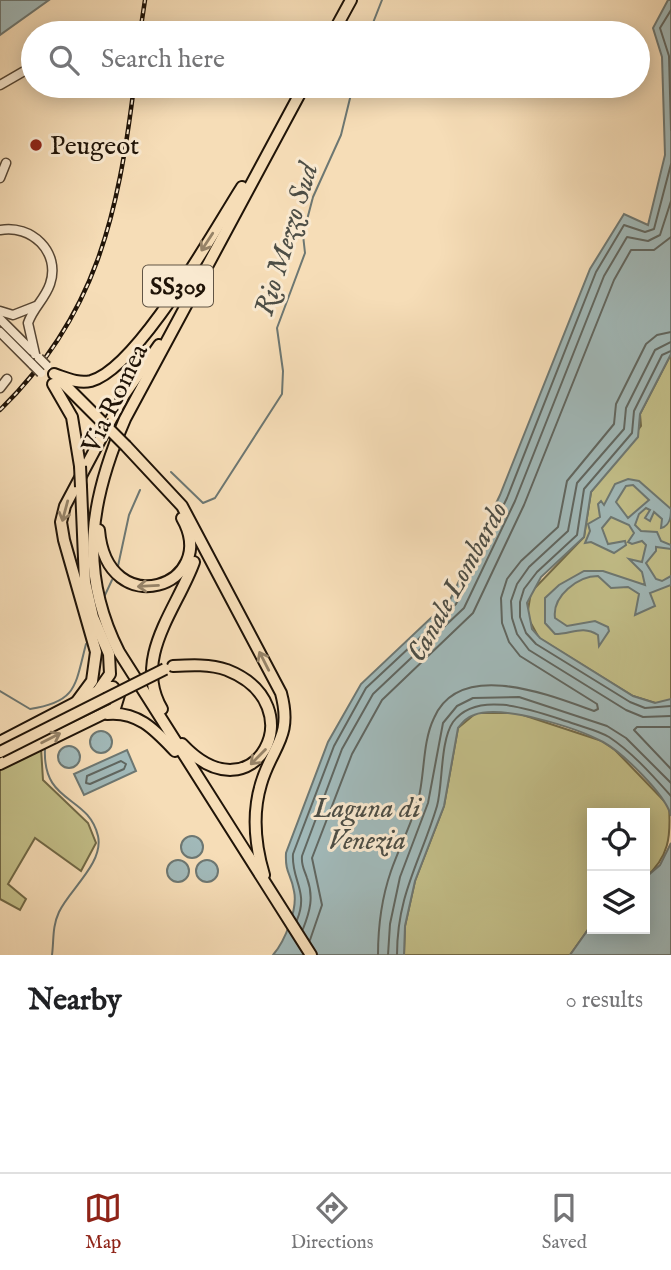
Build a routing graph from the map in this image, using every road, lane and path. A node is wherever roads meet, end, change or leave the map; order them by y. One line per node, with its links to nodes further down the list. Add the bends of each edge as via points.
1 (351, 0): 2 (main road)
2 (340, 21)
3 (21, 73): 4 (street)
4 (0, 85)
5 (297, 98): 6 (main road, Via Romea / SS309)
6 (272, 145): 11 (main road, Via Romea / SS309); 17 (main road, SS309, one-way to 17, via 157,318 118,364 90,381)
7 (6, 163): 8 (street)
8 (0, 178)
9 (0, 230): 10 (street, via 27,232 50,258 50,286)
10 (36, 306): 12 (street, via 19,314); 16 (street, via 28,323)
11 (186, 306): 21 (main road, Via Romea / SS309, via 125,419); 27 (main road, one-way to 27, via 124,395 65,506 61,522 64,540 96,652 92,681)
12 (0, 311)
13 (0, 318): 16 (street)
14 (0, 332): 16 (street)
15 (0, 341): 16 (street)
16 (33, 359): 17 (street, bridge)
17 (49, 374): 20 (main road, SS309); 23 (main road, bridge, via 72,417 80,466 85,582)
18 (8, 379): 19 (street)
19 (0, 387)
20 (124, 449): 21 (main road, SS309, one-way to 21, via 186,525 189,553 184,569 172,581 150,588 124,581 105,560 100,545); 22 (main road, SS309, via 171,492)
21 (99, 497): 25 (main road, Via Romea / SS309, via 92,553 96,594 107,630)
22 (197, 531): 31 (main road, via 195,557 157,641 152,666 157,702); 32 (main road, SS309, one-way to 22, via 286,720 281,693)
23 (101, 633): 25 (main road); 26 (main road, via 111,665)
24 (169, 667): 31 (main road, one-way to 31, via 213,667 239,677 264,698 271,713 273,729 266,750 257,761 235,771 208,766); 32 (main road, via 198,659 246,674 266,692 279,714); 33 (main road, bridge)
25 (132, 676): 29 (main road, Via Romea / SS309)
26 (103, 687): 27 (main road); 28 (main road, via 113,687 119,699 117,706)
27 (75, 704): 30 (main road)
28 (103, 714): 34 (main road, one-way to 28); 35 (main road, via 126,714 144,721)
29 (159, 718): 31 (main road); 35 (main road, Via Romea / SS309)
30 (0, 742)
31 (184, 746)
32 (279, 748): 36 (main road, SS309, via 262,782 255,813 259,858)
33 (0, 752)
34 (0, 764)
35 (191, 768): 36 (main road, Via Romea / SS309)
36 (270, 891): 37 (main road, Via Romea / SS309)
37 (311, 955)

